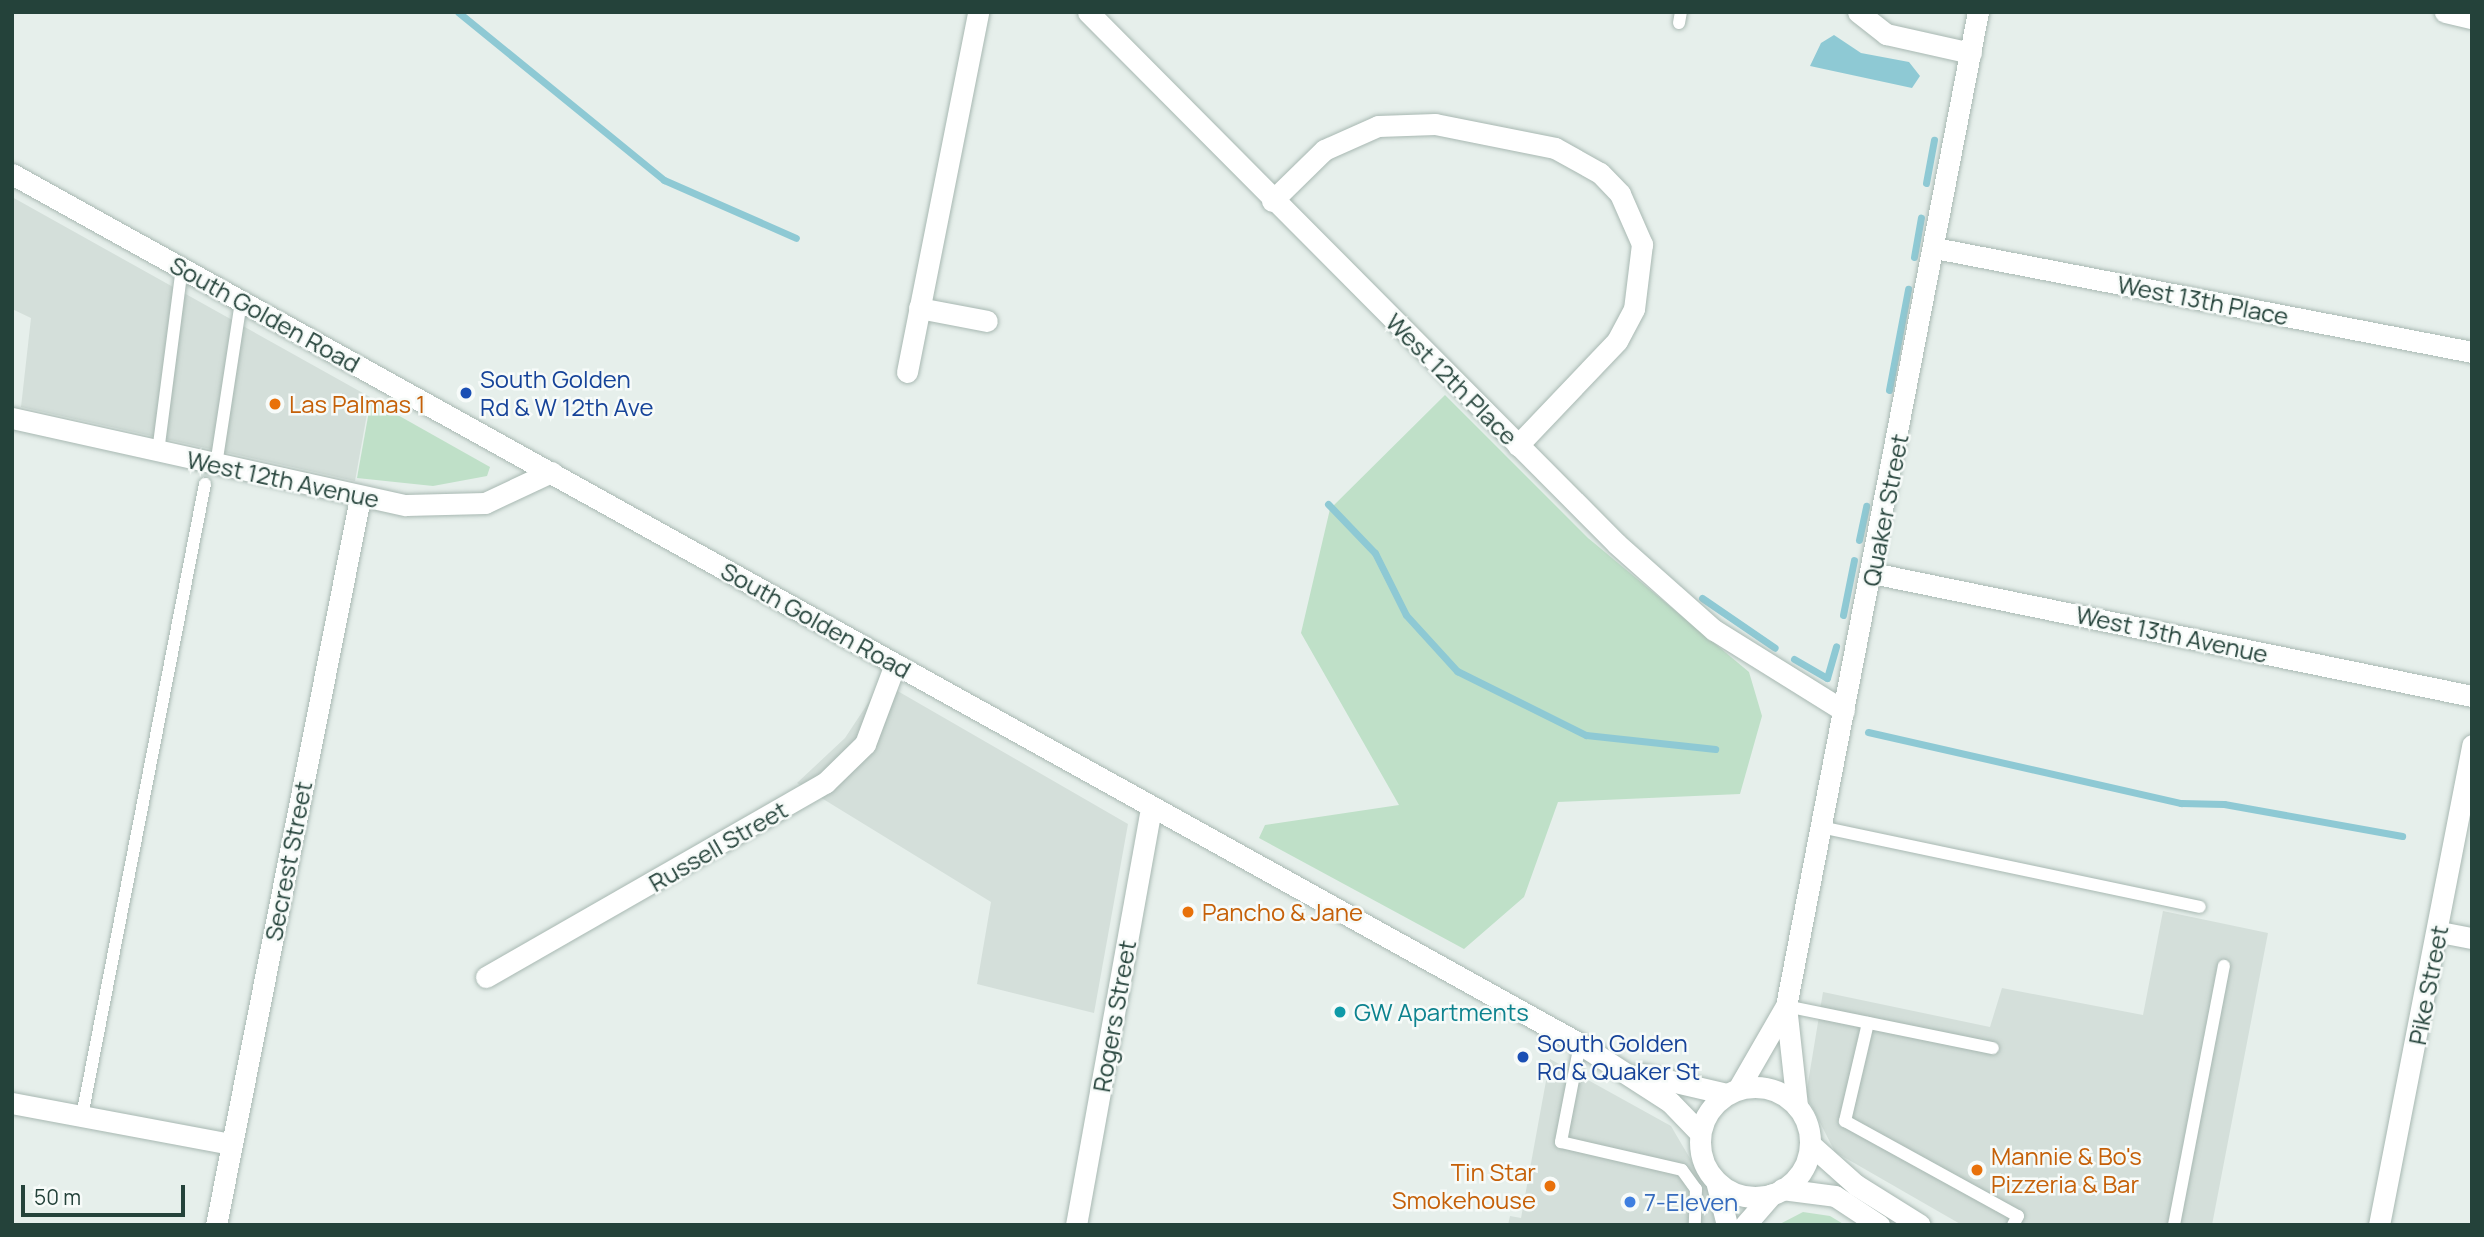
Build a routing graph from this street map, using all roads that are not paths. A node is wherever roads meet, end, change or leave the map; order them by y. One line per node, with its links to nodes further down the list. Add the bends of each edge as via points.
1 (978, 12): 13 (street)
2 (1088, 12): 9 (street, West 12th Place)
3 (1858, 12): 7 (street, via 1886,34)
4 (1978, 12): 7 (street, Quaker Street)
5 (2445, 12): 6 (street)
6 (2472, 18)
7 (1970, 53): 10 (street, Quaker Street)
8 (12, 174): 11 (street, South Golden Road)
9 (1272, 201): 18 (street, West 12th Place); 18 (street, via 1324,150 1378,126 1435,124 1555,148 1600,173 1620,194 1642,244 1634,309 1617,341)
10 (1935, 248): 15 (street, West 13th Place); 24 (street, Quaker Street)
11 (182, 268): 12 (street, South Golden Road); 19 (lane)
12 (241, 301): 20 (lane); 21 (street, South Golden Road)
13 (919, 308): 14 (street); 16 (street)
14 (987, 321)
15 (2472, 352)
16 (907, 372)
17 (12, 418): 19 (street, West 12th Avenue)
18 (1518, 445): 27 (street, West 12th Place, via 1714,630)
19 (158, 452): 20 (street, West 12th Avenue)
20 (216, 465): 23 (street, West 12th Avenue)
21 (551, 472): 23 (street, West 12th Avenue, via 485,503 406,505); 25 (street, South Golden Road)
22 (205, 484): 44 (lane)
23 (360, 498): 46 (street, Secrest Street)
24 (1872, 573): 26 (street, West 13th Avenue); 27 (street, Quaker Street)
25 (895, 664): 29 (street, South Golden Road); 35 (street, Russell Street, via 865,744 825,783)
26 (2472, 696)
27 (1844, 711): 30 (street, Quaker Street)
28 (2472, 745): 32 (street, Pike Street)
29 (1151, 807): 38 (street, South Golden Road); 51 (street, Rogers Street)
30 (1821, 827): 31 (lane); 36 (street, Quaker Street)
31 (2200, 907)
32 (2440, 932): 33 (street); 59 (street, Pike Street)
33 (2472, 938)
34 (2224, 966): 58 (lane)
35 (486, 977)
36 (1786, 1006): 37 (lane); 41 (street, Quaker Street); 43 (street, Quaker Street)
37 (1868, 1023): 39 (lane); 57 (lane, via 1845,1121 2018,1216)
38 (1580, 1044): 40 (street, South Golden Road); 52 (lane, via 1561,1142 1682,1170 1696,1189)
39 (1993, 1048)
40 (1619, 1067): 41 (street, South Golden Road); 45 (street, South Golden Road)
41 (1732, 1092): 43 (street, via 1763,1087); 45 (street, via 1709,1111)
42 (12, 1103): 44 (street)
43 (1797, 1106): 47 (street)
44 (82, 1116): 46 (street)
45 (1700, 1133): 48 (street, via 1700,1150)
46 (231, 1144): 50 (street, Secrest Street)
47 (1810, 1144): 49 (street, via 1802,1171); 56 (street, via 1856,1185)
48 (1716, 1181): 49 (street, via 1742,1195); 53 (street)
49 (1777, 1191): 54 (street); 55 (street, via 1835,1196)
50 (216, 1225)
51 (1076, 1225)
52 (1695, 1225)
53 (1727, 1225)
54 (1745, 1225)
55 (1879, 1225)
56 (1920, 1225)
57 (2013, 1225)
58 (2174, 1225)
59 (2379, 1225)

